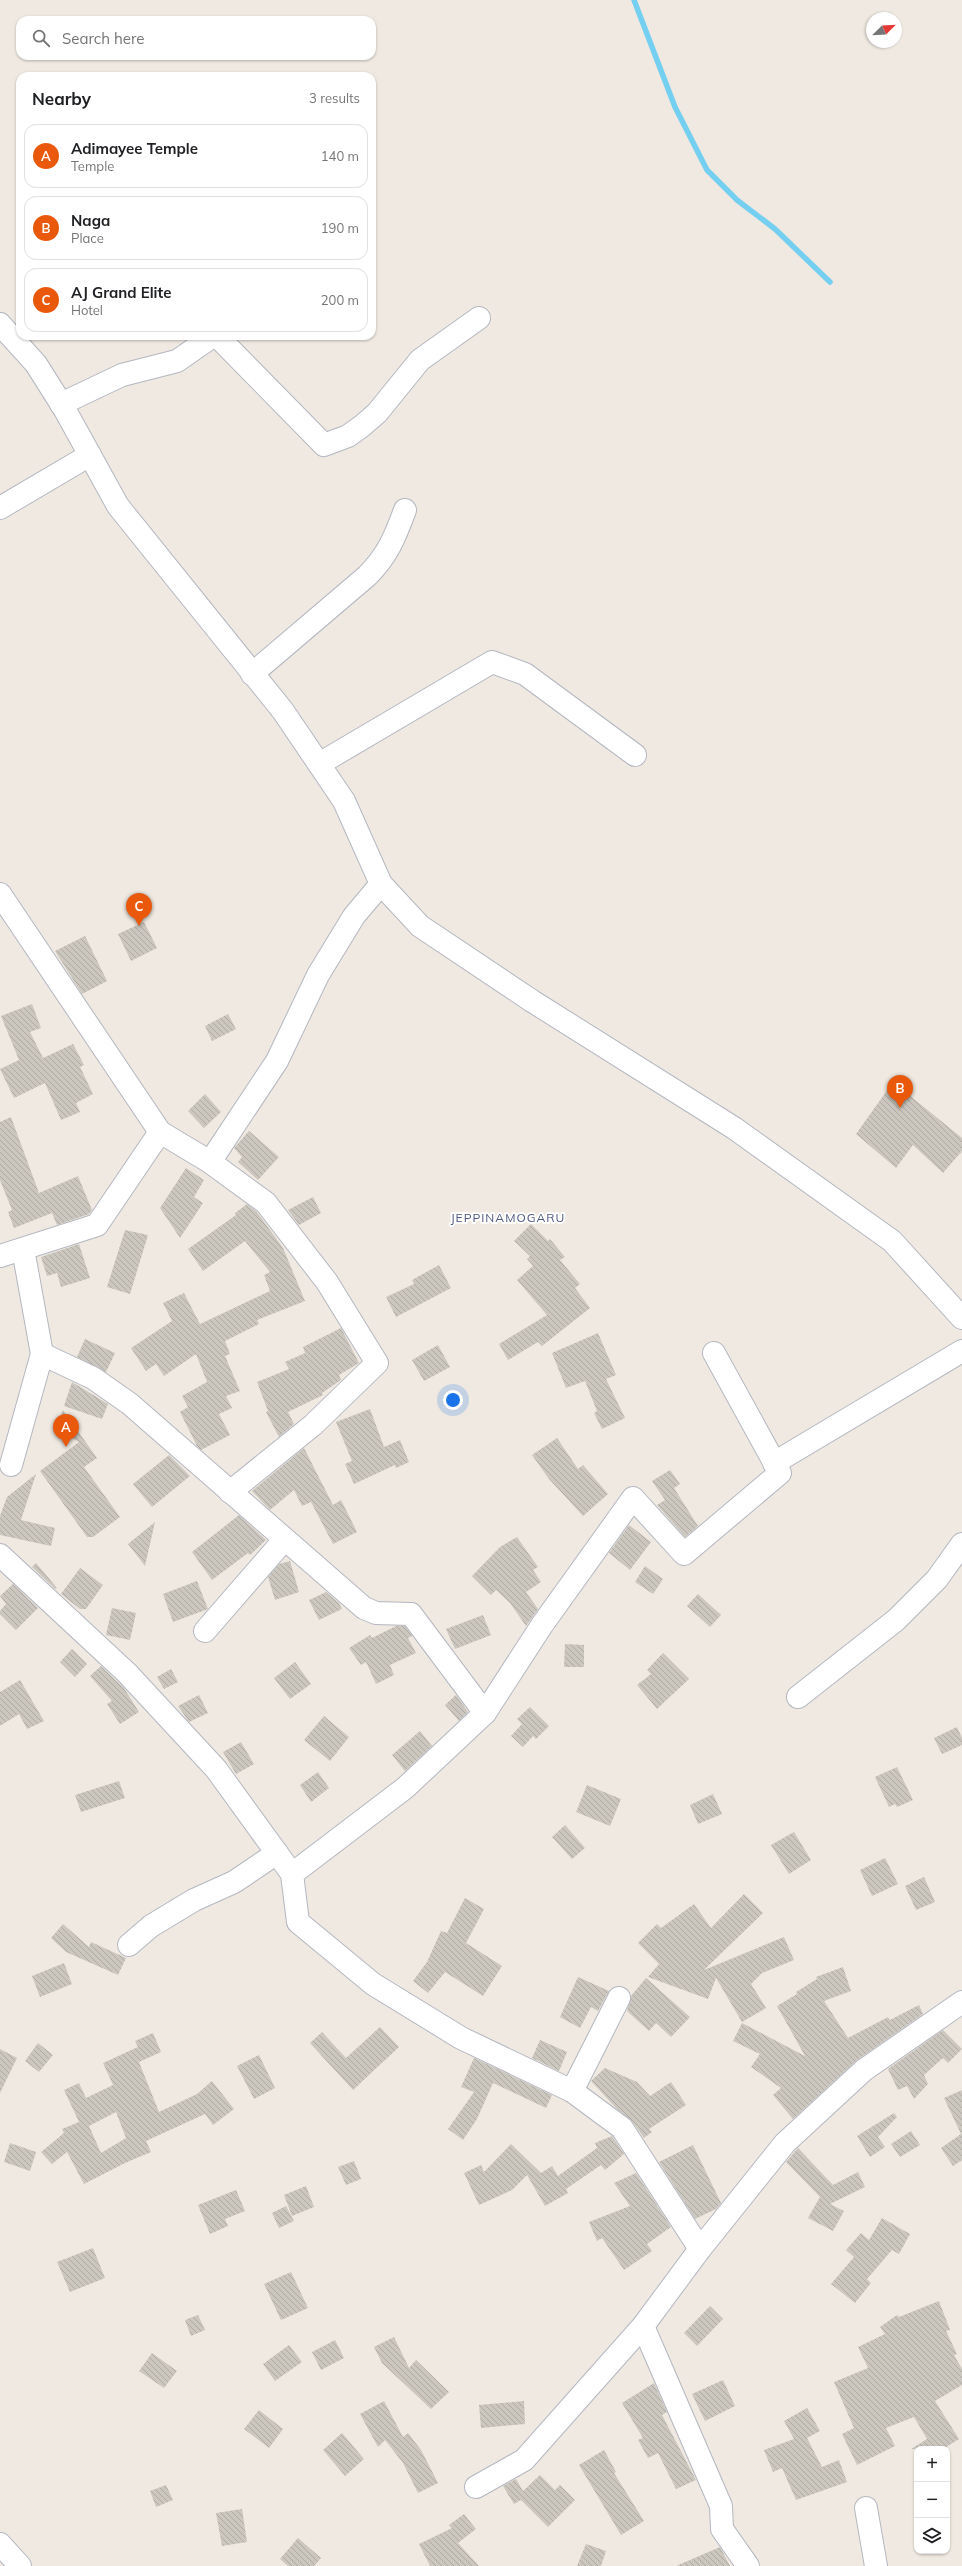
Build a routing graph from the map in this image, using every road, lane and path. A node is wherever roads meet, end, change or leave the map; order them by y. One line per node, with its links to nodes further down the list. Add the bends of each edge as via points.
1 (479, 318): 4 (street, via 420,360 377,413 362,426 348,436 324,445)
2 (0, 324): 5 (street, via 36,364)
3 (207, 340): 5 (street, via 177,361 122,375)
4 (221, 340)
5 (61, 404): 6 (street)
6 (90, 455): 7 (street); 9 (street, via 118,506)
7 (0, 508)
8 (405, 510): 9 (street, via 383,559 367,576)
9 (252, 674): 11 (street, via 283,711)
10 (635, 755): 11 (street, via 525,674 492,662)
11 (319, 764): 12 (street, via 344,801)
12 (381, 884): 15 (street, via 354,916 318,975 277,1061); 18 (street, via 420,926 532,1001 734,1128 892,1241)
13 (0, 894): 14 (street)
14 (160, 1132): 15 (street); 16 (street, via 97,1225)
15 (210, 1162): 24 (street, via 266,1203 328,1282 377,1363 313,1425)
16 (22, 1249): 17 (street); 21 (street)
17 (0, 1256)
18 (962, 1318)
19 (962, 1351): 22 (street)
20 (714, 1353): 22 (street)
21 (42, 1354): 23 (street); 24 (street, via 92,1378 130,1404)
22 (774, 1463): 30 (street, via 780,1473 684,1554 633,1498 542,1625)
23 (11, 1465)
24 (230, 1492): 25 (street)
25 (284, 1540): 28 (street); 30 (street, via 364,1608 376,1613 410,1614)
26 (962, 1544): 29 (street, via 937,1579 896,1620)
27 (0, 1555): 31 (street, via 127,1673 216,1769)
28 (204, 1631)
29 (798, 1697)
30 (485, 1713): 32 (street, via 405,1788)
31 (277, 1853): 32 (street); 33 (street, via 234,1882 194,1900 151,1926)
32 (292, 1874): 36 (street, via 298,1922 373,1984 461,2038)
33 (129, 1945)
34 (619, 1998): 36 (street)
35 (962, 2002): 37 (street, via 864,2070 785,2143)
36 (572, 2091): 37 (street, via 622,2128)
37 (700, 2249): 38 (street)
38 (643, 2326): 39 (street, via 524,2460); 43 (street, via 721,2506 722,2528)
39 (476, 2487)
40 (866, 2508): 44 (street)
41 (0, 2544): 42 (street)
42 (20, 2566)
43 (748, 2566)
44 (876, 2566)

